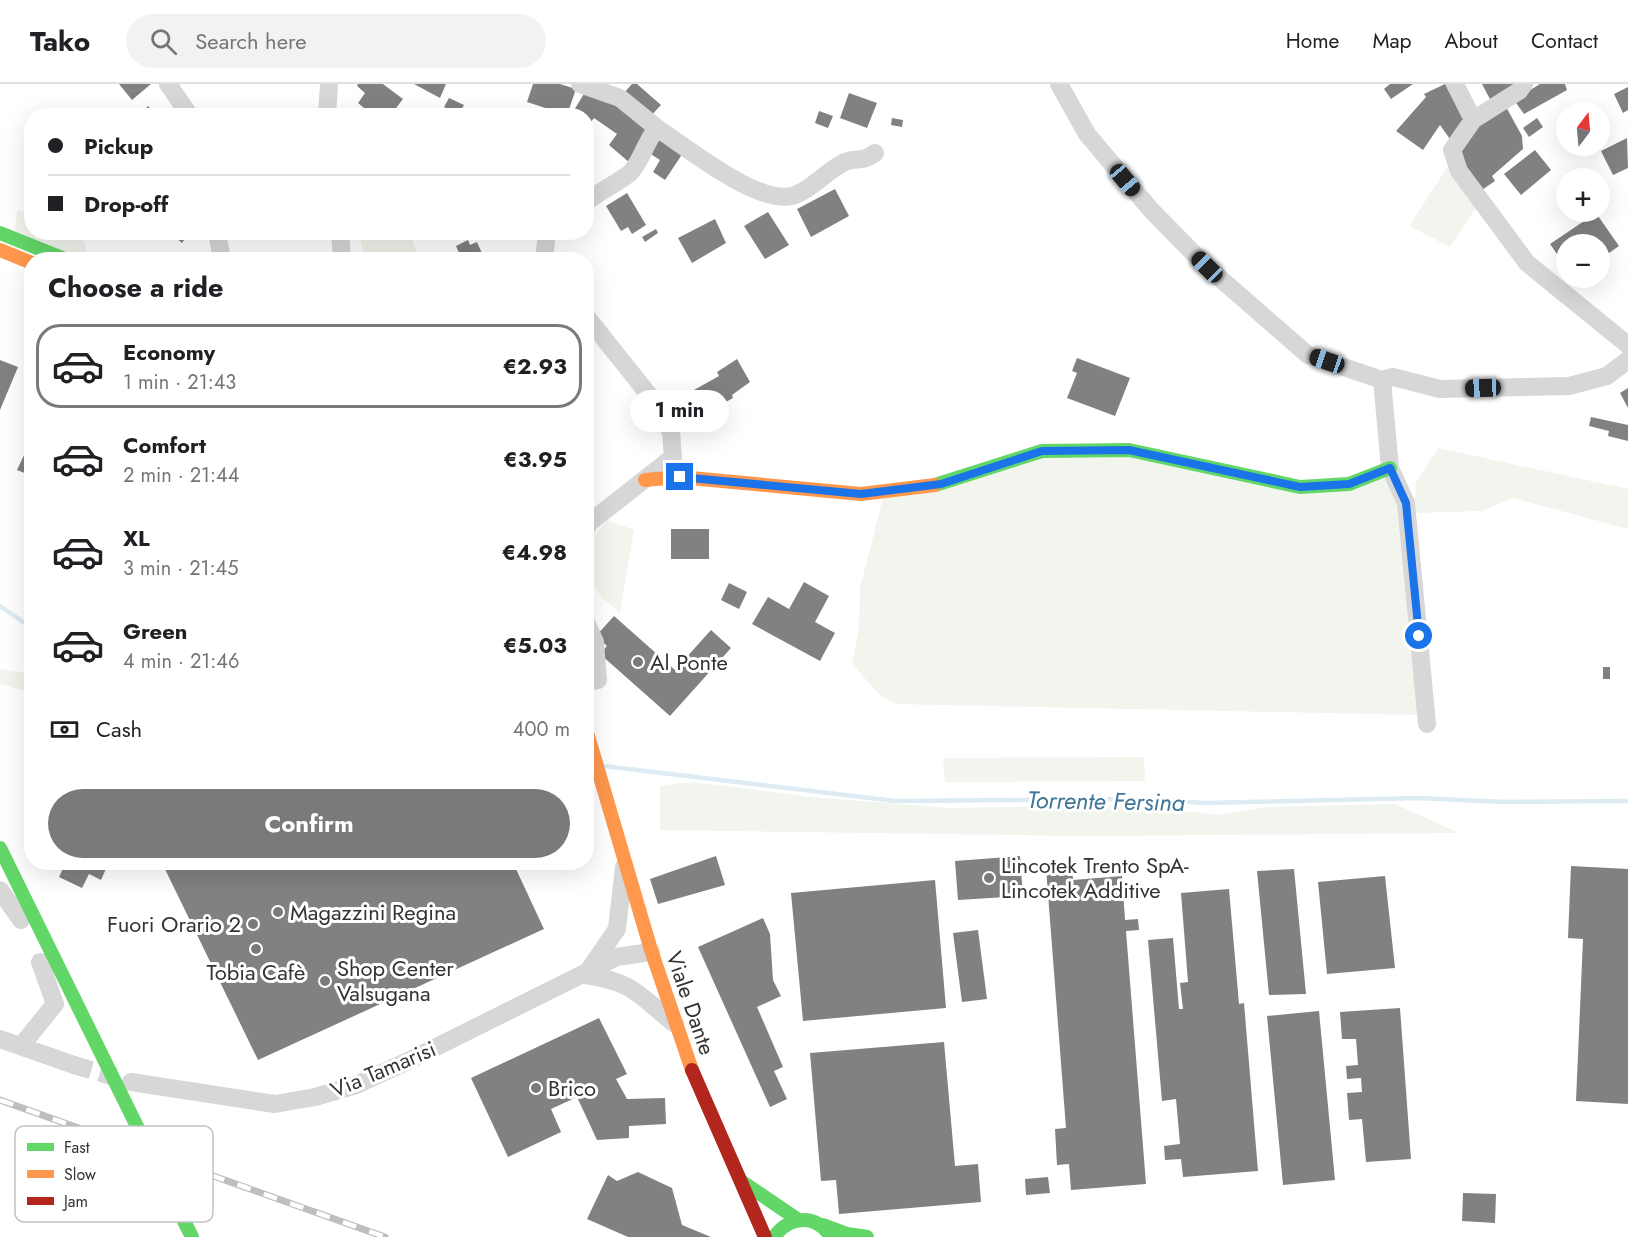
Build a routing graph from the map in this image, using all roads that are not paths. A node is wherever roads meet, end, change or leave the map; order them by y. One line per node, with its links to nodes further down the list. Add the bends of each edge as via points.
1 (168, 84): 7 (street)
2 (329, 84): 8 (street)
3 (580, 84): 10 (street, via 620,98)
4 (1059, 84): 22 (street, via 1087,134 1151,210 1207,267 1308,355)
5 (1455, 84): 9 (street)
6 (1524, 84): 9 (street)
7 (184, 108)
8 (328, 108)
9 (1473, 120): 20 (street, via 1452,150 1459,171 1527,263)
10 (657, 128): 11 (street, via 744,184 770,196 793,196 846,162 865,161); 12 (street, via 629,174)
11 (875, 153)
12 (594, 197)
13 (0, 233): 16 (main road)
14 (0, 238): 17 (main road)
15 (0, 250): 18 (main road)
16 (47, 252)
17 (24, 257)
18 (24, 260)
19 (594, 326): 24 (street, via 653,400 671,432 673,457)
20 (1628, 345)
21 (1628, 360): 22 (street, via 1607,376 1569,386 1440,389 1393,376)
22 (1382, 380): 23 (street)
23 (1390, 468): 24 (main road, via 1349,484 1300,487 1129,450 1042,451 941,484 861,494 680,477); 28 (street, via 1406,503)
24 (645, 480): 25 (street)
25 (594, 519)
26 (594, 640): 27 (street, via 598,680)
27 (594, 681)
28 (1427, 724)
29 (594, 755): 31 (main road, Viale Dante)
30 (0, 848): 42 (main road, bridge)
31 (625, 858): 34 (main road, Viale Dante); 35 (street, Via Tamarisi, via 617,929)
32 (0, 890): 39 (street, via 17,912 48,978 55,1004)
33 (0, 896): 36 (main road)
34 (651, 952): 35 (street, Via Tamarisi, via 618,957); 37 (main road, Viale Dante)
35 (585, 975): 37 (street, via 614,979 635,989); 41 (street, Via Tamarisi, via 367,1080 315,1097 275,1104)
36 (63, 1021)
37 (675, 1024): 43 (main road, Viale Dante)
38 (0, 1039): 39 (street)
39 (21, 1046): 40 (street)
40 (80, 1063)
41 (131, 1082)
42 (137, 1126)
43 (741, 1181): 44 (main road); 48 (main road, Viale Dante)
44 (797, 1219): 46 (main road); 49 (main road, via 782,1226)
45 (184, 1222): 47 (main road, bridge)
46 (823, 1225): 50 (main road); 51 (main road)
47 (192, 1237)
48 (765, 1237)
49 (774, 1237)
50 (831, 1237)
51 (867, 1237)

